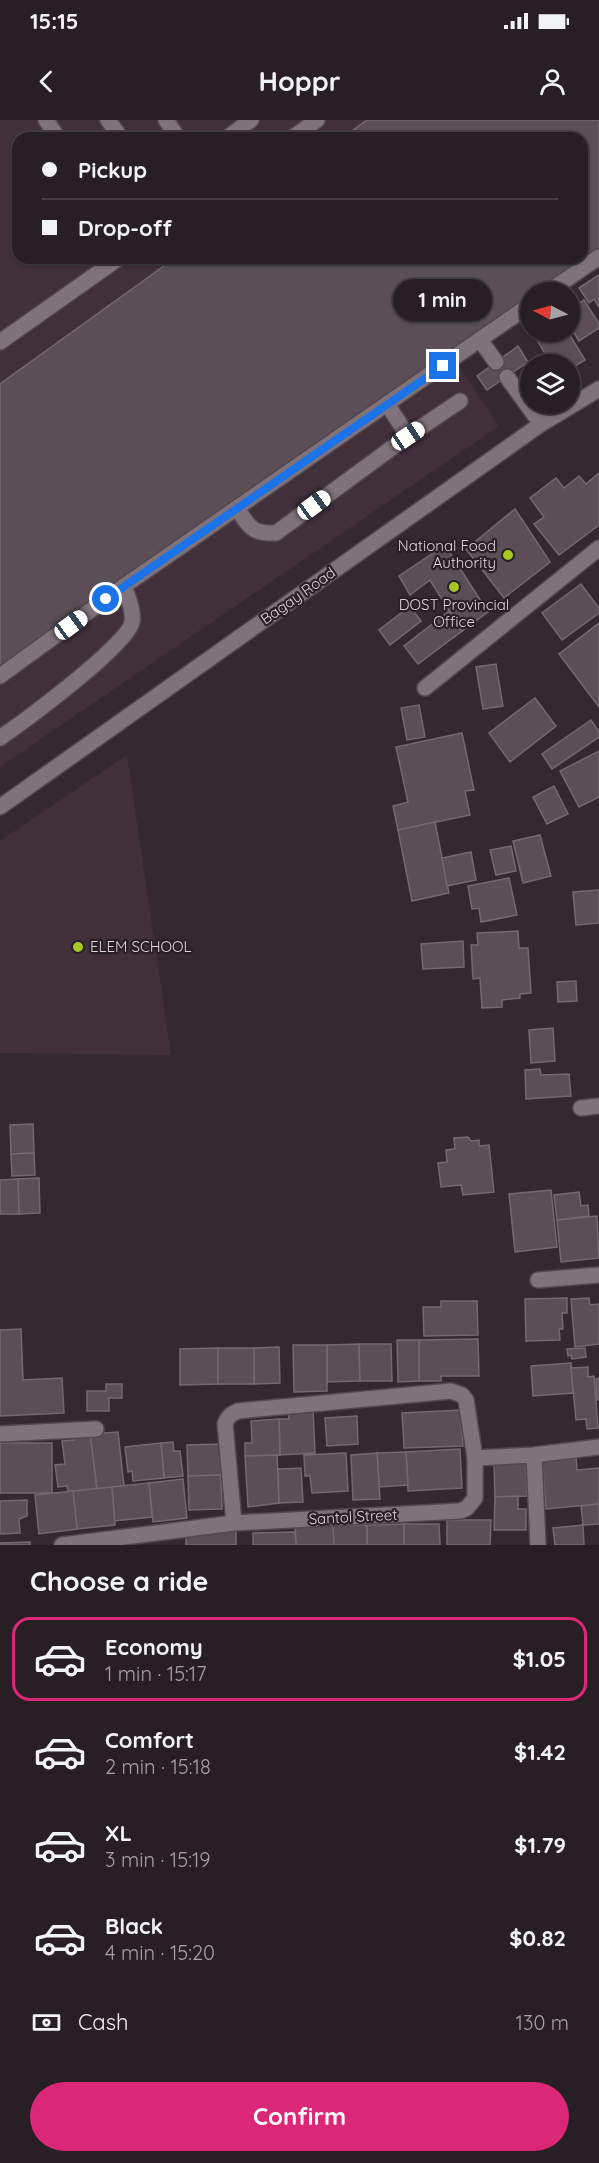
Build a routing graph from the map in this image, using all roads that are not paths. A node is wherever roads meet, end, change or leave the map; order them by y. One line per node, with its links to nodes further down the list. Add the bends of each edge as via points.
1 (251, 120): 3 (street)
2 (317, 120): 4 (street)
3 (230, 130)
4 (300, 132)
5 (599, 257): 7 (street)
6 (110, 264): 10 (street)
7 (563, 282)
8 (520, 312): 9 (street)
9 (480, 340): 11 (street); 15 (street)
10 (0, 342)
11 (496, 362)
12 (507, 377): 16 (street)
13 (599, 389): 16 (street, Bagay Road)
14 (460, 401): 17 (street)
15 (387, 404): 17 (street); 18 (street)
16 (542, 424): 24 (street, Bagay Road)
17 (408, 436): 18 (street, via 276,533 261,534 250,528)
18 (237, 508): 20 (street)
19 (599, 548): 22 (street)
20 (124, 586): 21 (street); 23 (street, via 132,623 123,639 43,708)
21 (0, 676)
22 (425, 688)
23 (0, 738)
24 (0, 807)
25 (599, 1106): 26 (street)
26 (581, 1108)
27 (599, 1275): 28 (street)
28 (537, 1280)
29 (96, 1429): 30 (street)
30 (0, 1434)
31 (599, 1447): 32 (street)
32 (534, 1455): 33 (street); 36 (street)
33 (475, 1458): 34 (street, Santol Street, via 475,1498 460,1510); 34 (street, via 466,1400 451,1391 238,1411 225,1424)
34 (234, 1523): 35 (street, Santol Street)
35 (62, 1545)
36 (538, 1545)

